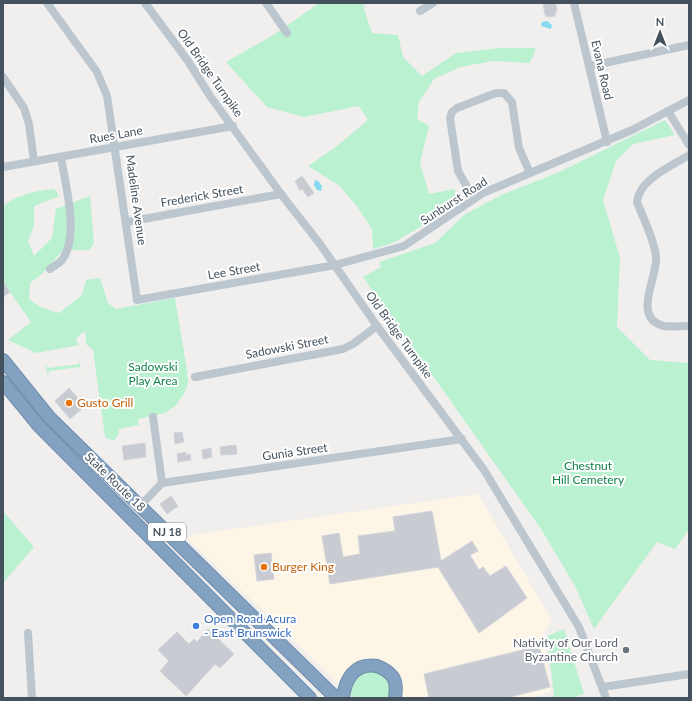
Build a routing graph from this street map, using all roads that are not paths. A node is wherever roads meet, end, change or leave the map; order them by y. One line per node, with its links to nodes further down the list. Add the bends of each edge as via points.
1 (47, 3): 16 (street, Madeline Avenue, via 103,84)
2 (145, 3): 13 (street, Old Bridge Turnpike)
3 (266, 3): 7 (street)
4 (433, 3): 6 (street)
5 (574, 3): 9 (street, Evana Road)
6 (420, 11)
7 (287, 33)
8 (689, 45): 9 (street)
9 (590, 66): 14 (street, Evana Road)
10 (3, 77): 19 (street, via 24,108)
11 (689, 100): 12 (street, Sunburst Road)
12 (668, 111): 14 (street, Sunburst Road); 15 (street)
13 (233, 126): 16 (street, Rues Lane); 22 (street, Old Bridge Turnpike)
14 (607, 142): 21 (street, Sunburst Road)
15 (689, 145)
16 (116, 147): 18 (street, Rues Lane); 24 (street, Madeline Avenue)
17 (689, 155): 29 (street, via 648,181 637,197 637,202 656,257 647,299 650,314 664,326)
18 (61, 157): 19 (street, Rues Lane); 26 (street, via 71,230 69,246 62,260)
19 (34, 161): 20 (street, Rues Lane)
20 (3, 167)
21 (530, 173): 23 (street, Sunburst Road); 23 (street, via 518,148 512,102 508,96 496,93 457,108 450,118 458,171)
22 (282, 194): 24 (street, Frederick Street); 25 (street, Old Bridge Turnpike)
23 (474, 199): 25 (street, Sunburst Road, via 413,242)
24 (127, 222): 27 (street, Madeline Avenue)
25 (335, 265): 27 (street, Lee Street); 28 (street, Old Bridge Turnpike)
26 (50, 269)
27 (138, 300)
28 (376, 326): 31 (street, Sadowski Street, via 353,344 342,349); 34 (street, Old Bridge Turnpike)
29 (689, 326)
30 (3, 360): 36 (highway, State Route 18 / NJ 18, via 49,417)
31 (195, 377)
32 (3, 382): 41 (highway, State Route 18 / NJ 18, via 39,426)
33 (153, 416): 35 (street)
34 (462, 439): 35 (street, Gunia Street); 39 (street, Old Bridge Turnpike, via 484,470 579,627)
35 (162, 483): 36 (street)
36 (140, 506): 42 (highway, State Route 18 / NJ 18)
37 (28, 633): 40 (street)
38 (689, 674): 39 (street)
39 (603, 687): 45 (street, Old Bridge Turnpike)
40 (32, 698)
41 (310, 698)
42 (336, 698)
43 (343, 698): 44 (highway, via 344,686 350,676 359,668 369,665 382,668 393,677)
44 (395, 698)
45 (606, 698)

